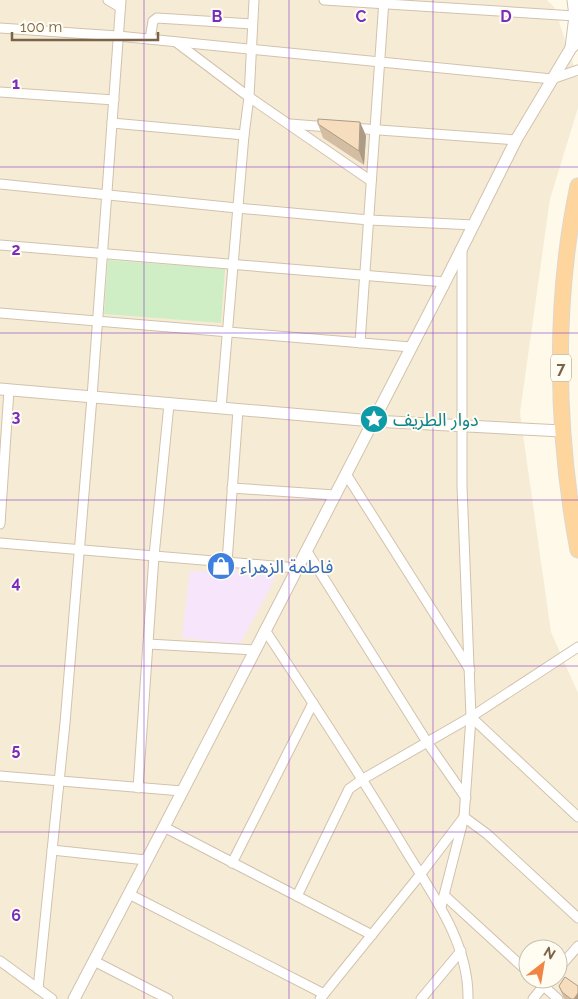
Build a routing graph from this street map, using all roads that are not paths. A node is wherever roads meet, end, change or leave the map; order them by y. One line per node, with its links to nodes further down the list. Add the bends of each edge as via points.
1 (108, 0): 6 (street)
2 (254, 0): 8 (street)
3 (324, 0): 5 (street)
4 (573, 0): 7 (street)
5 (383, 2): 7 (street); 15 (street)
6 (120, 4): 10 (street)
7 (575, 16): 13 (street)
8 (252, 24): 11 (street, via 158,18 152,21); 14 (street)
9 (0, 28): 10 (street)
10 (118, 36): 11 (street); 20 (street)
11 (150, 39): 12 (street)
12 (176, 42): 14 (street); 19 (street)
13 (575, 44): 17 (street)
14 (251, 49): 15 (street); 19 (street)
15 (380, 62): 17 (street); 23 (street)
16 (578, 70): 17 (street)
17 (552, 79): 25 (street)
18 (0, 92): 20 (street)
19 (249, 97): 22 (street); 24 (street)
20 (114, 100): 21 (street)
21 (112, 123): 24 (street); 29 (street)
22 (288, 124): 23 (street); 26 (street)
23 (375, 130): 25 (street); 26 (street)
24 (244, 135): 30 (street)
25 (516, 140): 32 (street)
26 (371, 181): 31 (street)
27 (0, 184): 29 (street)
28 (578, 186): 51 (highway, 7, via 566,252)
29 (107, 196): 30 (street); 35 (street)
30 (237, 208): 31 (street); 36 (street)
31 (369, 220): 32 (street); 37 (street)
32 (474, 225): 34 (street)
33 (0, 245): 35 (street)
34 (462, 249): 38 (street); 50 (street)
35 (103, 254): 36 (street); 40 (street)
36 (233, 265): 37 (street); 41 (street)
37 (365, 276): 38 (street); 42 (street)
38 (445, 282): 43 (street)
39 (0, 313): 40 (street)
40 (98, 322): 41 (street); 45 (street)
41 (227, 333): 42 (street); 47 (street)
42 (360, 343): 43 (street)
43 (411, 347): 49 (street)
44 (5, 390): 45 (street); 55 (street)
45 (92, 397): 46 (street); 57 (street)
46 (169, 404): 47 (street); 60 (street)
47 (221, 408): 48 (street)
48 (238, 410): 49 (street); 53 (street)
49 (373, 421): 50 (street); 52 (street)
50 (461, 426): 51 (street); 67 (street)
51 (562, 430): 59 (highway, 7)
52 (346, 474): 54 (street); 67 (street)
53 (232, 488): 54 (street); 61 (street)
54 (334, 495): 58 (street)
55 (0, 524)
56 (0, 543): 57 (street)
57 (80, 549): 60 (street); 73 (street)
58 (306, 550): 62 (street); 70 (street)
59 (578, 550)
60 (154, 556): 61 (street); 64 (street)
61 (227, 562): 62 (street)
62 (297, 568): 63 (street)
63 (265, 630): 66 (street); 68 (street)
64 (148, 644): 66 (street); 74 (street)
65 (578, 647): 69 (street)
66 (255, 650): 75 (street)
67 (470, 671): 69 (street)
68 (313, 703): 72 (street); 82 (street)
69 (471, 717): 70 (street); 76 (street); 78 (street)
70 (427, 742): 72 (street); 76 (street)
71 (0, 776): 73 (street)
72 (363, 779): 83 (street); 86 (street, via 349,789)
73 (59, 781): 74 (street); 80 (street)
74 (138, 788): 75 (street)
75 (182, 791): 79 (street)
76 (466, 798): 77 (street)
77 (464, 816): 83 (street); 85 (street); 88 (street)
78 (578, 817)
79 (164, 827): 81 (street); 82 (street)
80 (52, 850): 81 (street); 96 (street)
81 (146, 860): 84 (street)
82 (232, 863): 86 (street)
83 (420, 876): 87 (street); 89 (street)
84 (129, 894): 94 (street); 98 (street)
85 (444, 895): 87 (street); 95 (street)
86 (297, 896): 89 (street)
87 (441, 906): 91 (street)
88 (578, 918)
89 (372, 935): 98 (street)
90 (578, 946): 92 (street)
91 (461, 951): 102 (street); 103 (street, via 468,980)
92 (568, 958)
93 (0, 961): 96 (street)
94 (94, 961): 100 (street); 101 (street)
95 (518, 963)
96 (38, 989): 99 (street)
97 (541, 989): 104 (street)
98 (322, 997)
99 (52, 999)
100 (74, 999)
101 (168, 999)
102 (421, 999)
103 (468, 999)
104 (533, 999)

